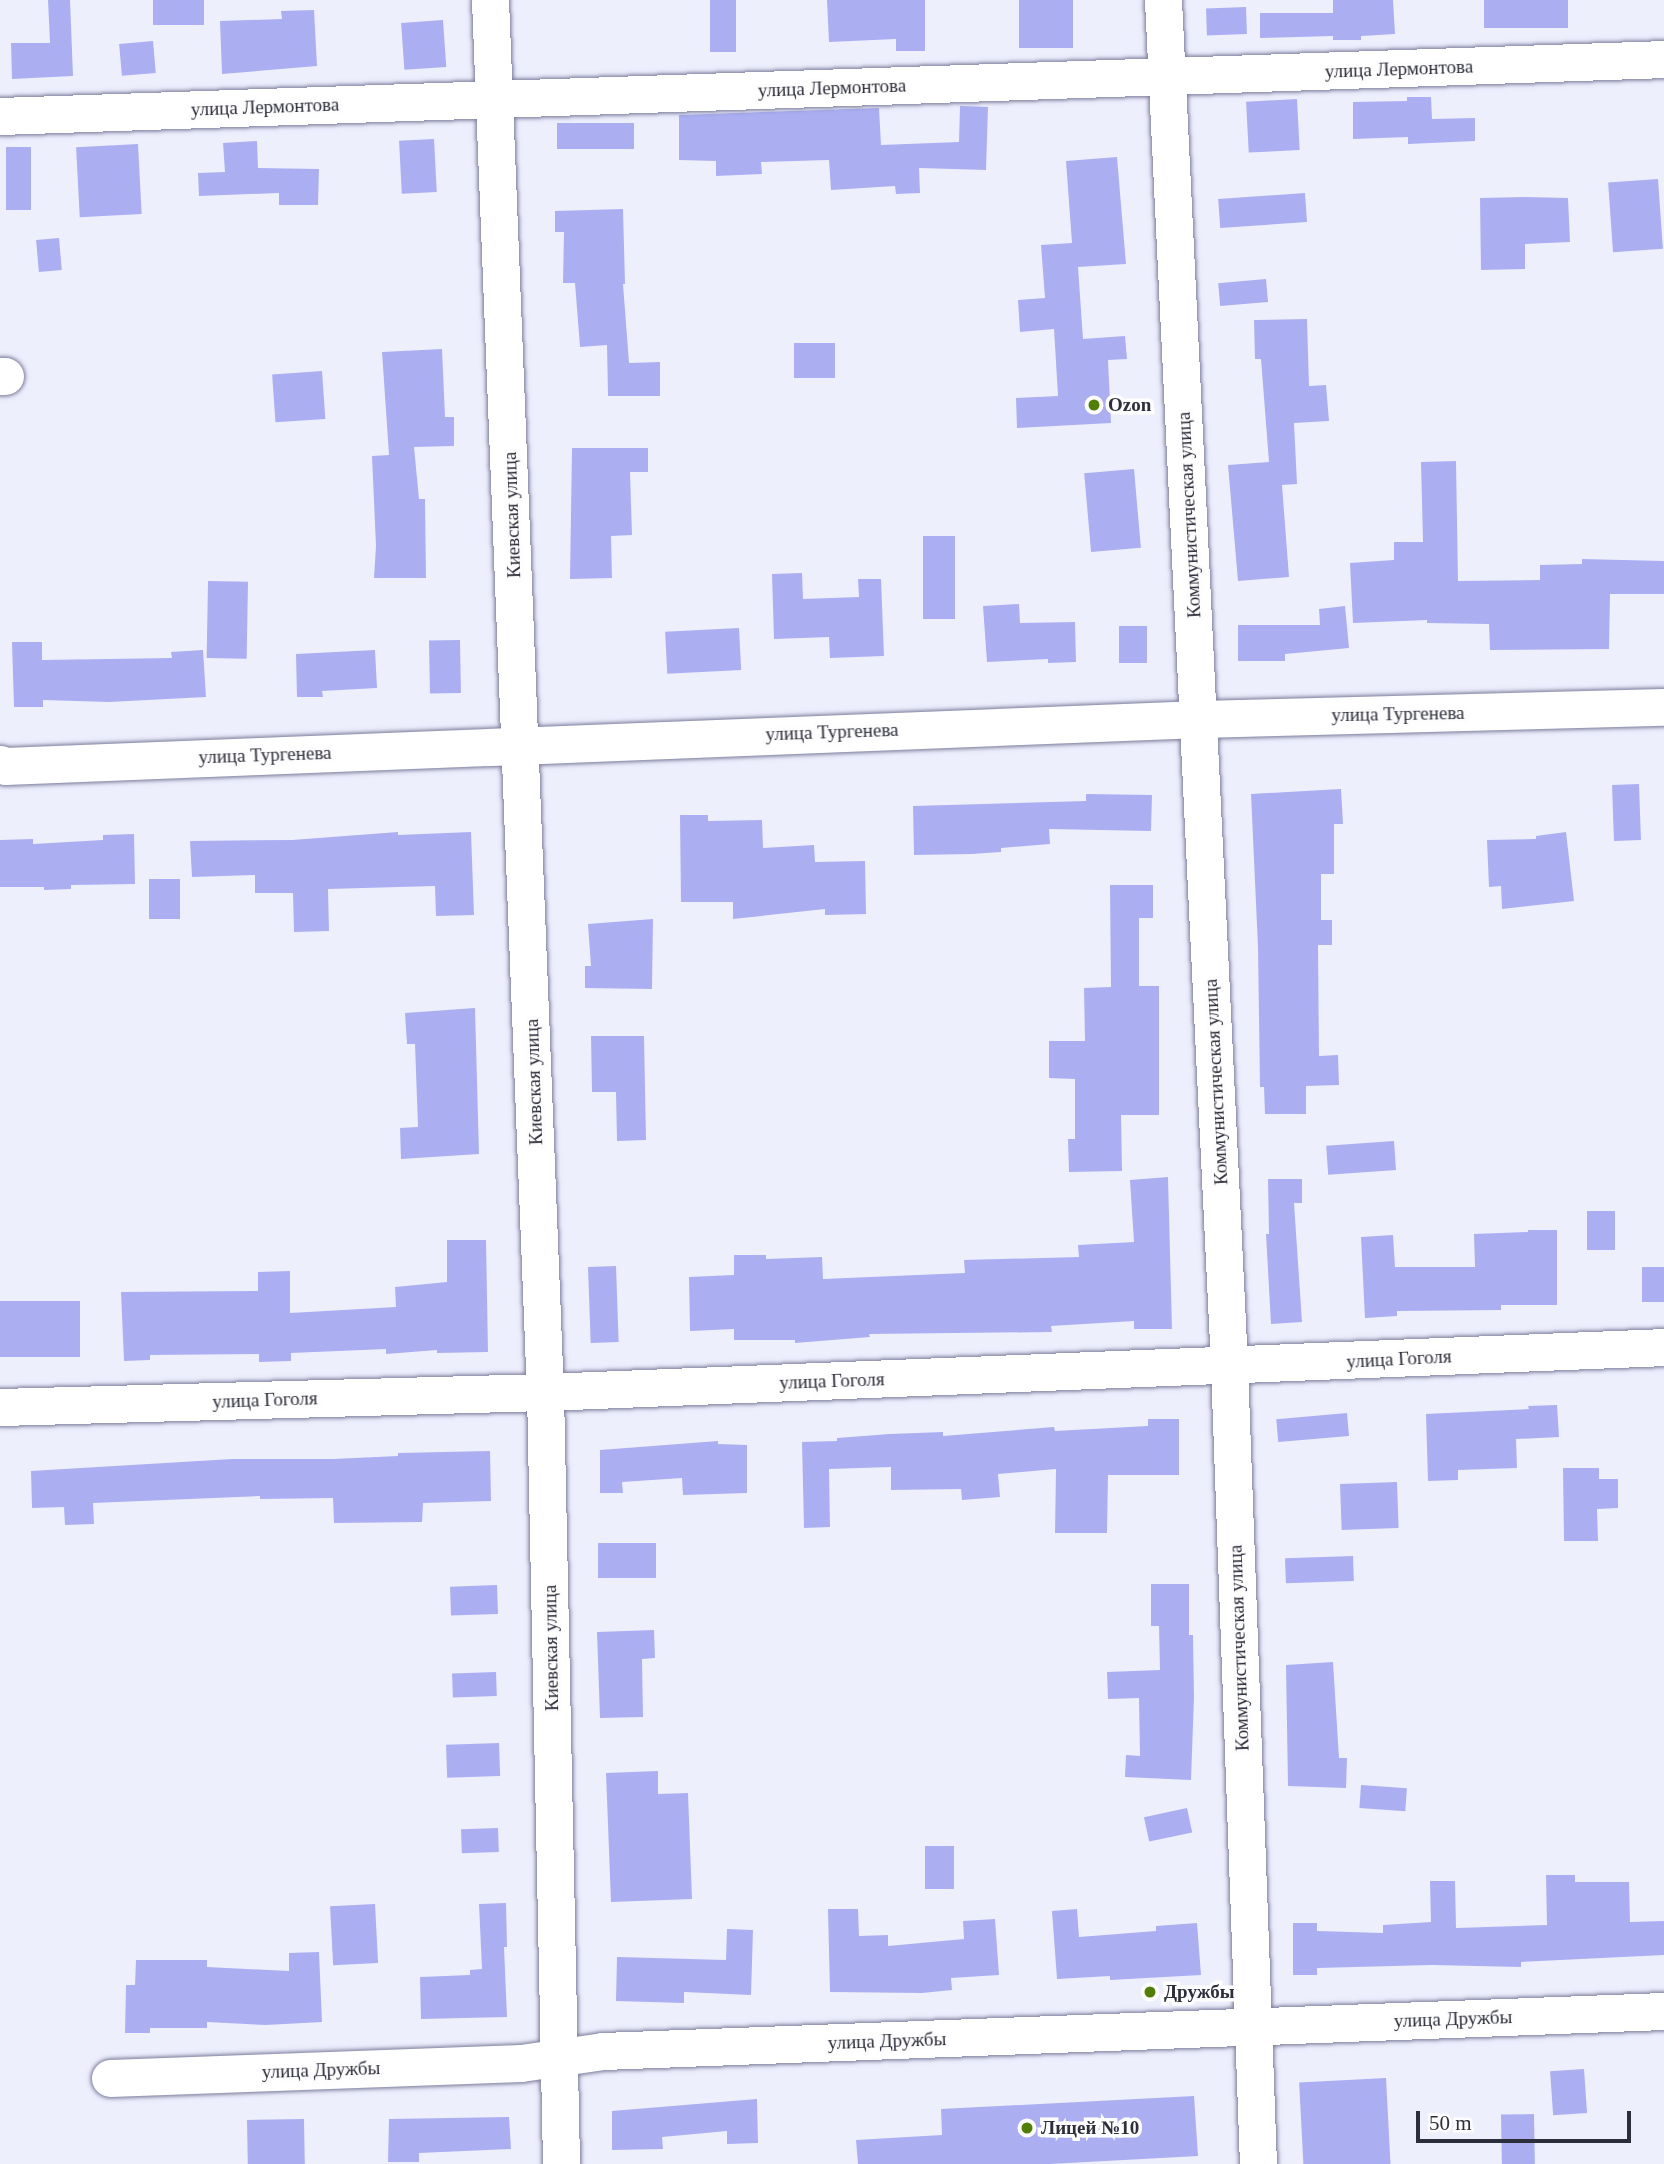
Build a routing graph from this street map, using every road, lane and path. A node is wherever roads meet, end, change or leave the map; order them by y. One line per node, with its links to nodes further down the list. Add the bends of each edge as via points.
1 (490, 0): 5 (street, Киевская улица)
2 (1163, 0): 4 (street, Коммунистическая улица)
3 (1664, 59): 4 (street, улица Лермонтова)
4 (1167, 78): 5 (street, улица Лермонтова); 8 (street, Коммунистическая улица)
5 (494, 99): 6 (street, улица Лермонтова); 9 (street, Киевская улица)
6 (0, 116)
7 (1664, 707): 8 (street, улица Тургенева)
8 (1200, 719): 9 (street, улица Тургенева); 12 (street, Коммунистическая улица)
9 (522, 744): 10 (street, улица Тургенева); 13 (street, Киевская улица)
10 (0, 764)
11 (1664, 1347): 12 (street, улица Гоголя)
12 (1229, 1366): 13 (street, улица Гоголя); 16 (street, Коммунистическая улица)
13 (545, 1392): 14 (street, улица Гоголя); 17 (street, Киевская улица)
14 (0, 1407)
15 (1664, 2011): 16 (street, улица Дружбы)
16 (1252, 2028): 17 (street, улица Дружбы); 20 (street, Коммунистическая улица)
17 (559, 2056): 18 (street, улица Дружбы, via 520,2063); 19 (street, Киевская улица)
18 (110, 2078)
19 (561, 2164)
20 (1258, 2164)

